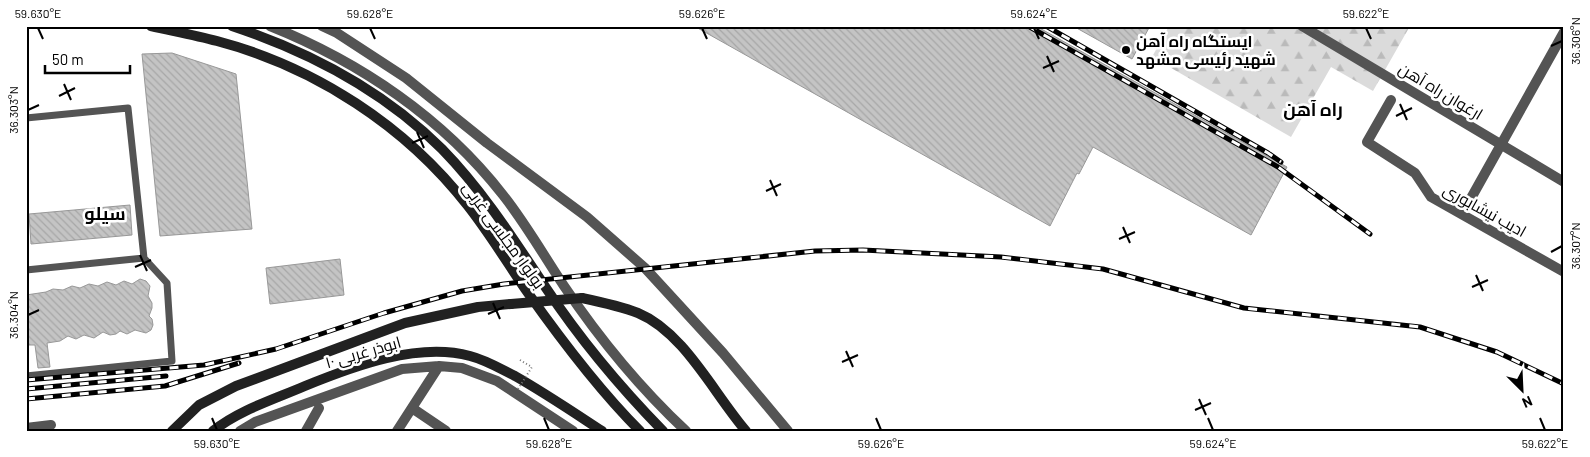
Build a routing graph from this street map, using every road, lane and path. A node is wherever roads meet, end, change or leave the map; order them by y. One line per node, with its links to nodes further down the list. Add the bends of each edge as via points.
1 (151, 26): 31 (main road, بولوار مجلسی غربی, via 217,40 310,76 356,103 396,133 468,205 527,292 593,379)
2 (232, 26): 32 (main road, بولوار مجلسی غربی, via 318,60 366,88 409,119 442,150 512,236 580,336)
3 (270, 26): 33 (street, via 330,53 376,79 449,136 504,195 565,288 615,353 647,392)
4 (322, 26): 35 (street, via 406,78 587,217 645,268 723,353)
5 (1302, 26): 9 (street, ارغوان راه آهن)
6 (1564, 32): 9 (street)
7 (1391, 100): 14 (street, ادیب نیشابوری, via 1367,142 1415,173 1431,197)
8 (26, 118): 12 (lane, via 128,108)
9 (1501, 145): 10 (street, ارغوان راه آهن); 11 (street)
10 (1564, 182)
11 (1470, 200)
12 (144, 258): 13 (lane); 17 (lane, via 166,283 172,361)
13 (26, 270)
14 (1564, 272)
15 (520, 360): 18 (path, bridge, via 532,367)
16 (439, 366): 20 (street); 23 (street, via 462,368 496,381); 26 (street, via 395,372 256,422)
17 (26, 376)
18 (518, 389)
19 (319, 408): 27 (street)
20 (412, 408): 28 (street); 29 (street)
21 (26, 428): 22 (street)
22 (50, 428)
23 (570, 430)
24 (172, 431): 34 (main road, ابوذر غربی ۱۰, bridge, via 199,406 236,386 405,323 478,307 582,298 639,314 663,328 683,348)
25 (214, 431): 30 (main road, ابوذر غربی ۱۰, via 248,410 338,373 410,353 441,352 470,356 498,367)
26 (240, 431)
27 (306, 431)
28 (397, 431)
29 (446, 431)
30 (602, 431)
31 (640, 431)
32 (663, 431)
33 (686, 431)
34 (746, 431)
35 (788, 431)

